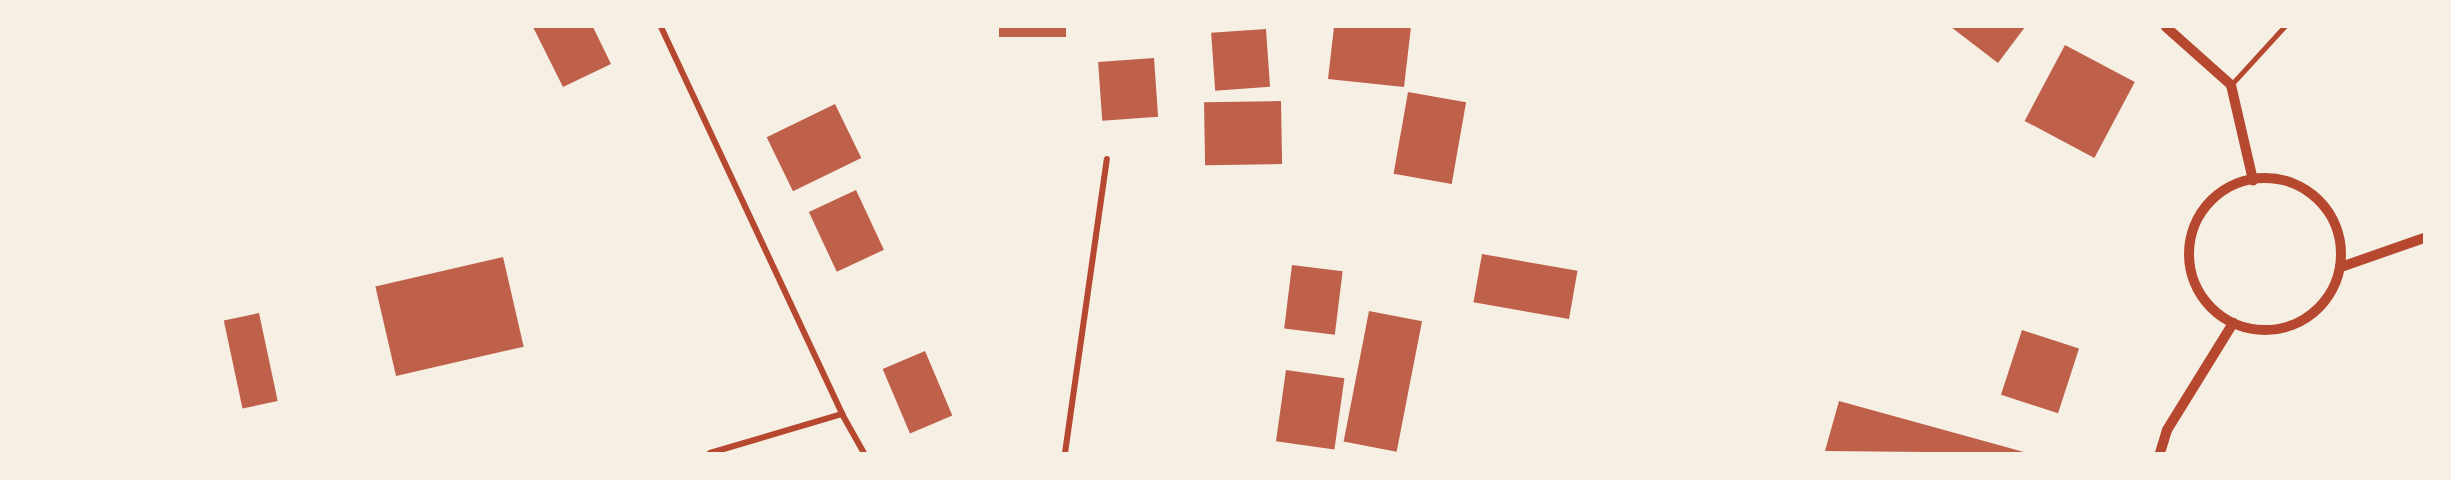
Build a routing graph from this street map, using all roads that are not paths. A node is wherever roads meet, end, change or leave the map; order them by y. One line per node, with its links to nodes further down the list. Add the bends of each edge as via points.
1 (662, 27): 10 (street)
2 (2166, 27): 4 (street)
3 (2284, 27): 4 (lane)
4 (2231, 85): 6 (street)
5 (1107, 159): 13 (street)
6 (2253, 180): 8 (street, via 2274,178 2301,187 2323,204 2339,235); 9 (street, via 2222,190 2199,215 2188,246 2190,272 2204,301)
7 (2424, 238): 8 (street)
8 (2341, 267): 9 (street, via 2328,297 2304,320 2270,331)
9 (2233, 323): 14 (street, via 2167,430)
10 (842, 414): 11 (street); 12 (street)
11 (710, 453)
12 (864, 453)
13 (1065, 453)
14 (2160, 453)

